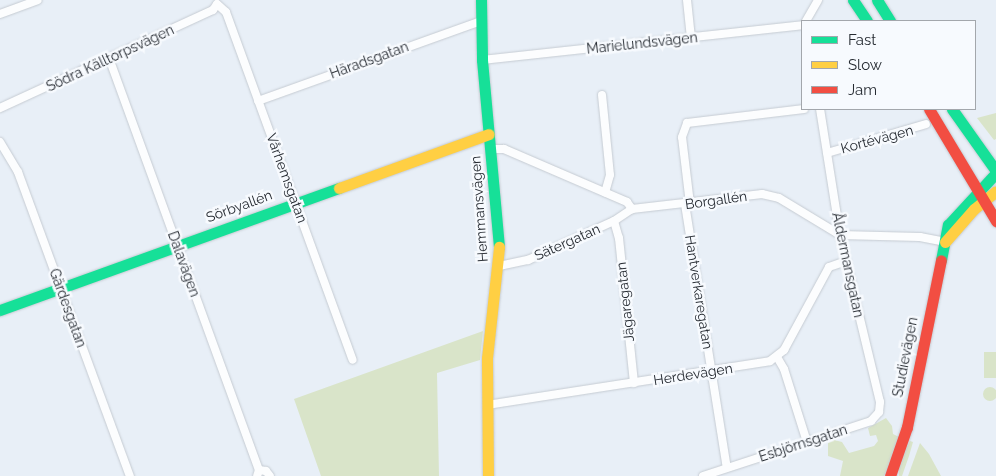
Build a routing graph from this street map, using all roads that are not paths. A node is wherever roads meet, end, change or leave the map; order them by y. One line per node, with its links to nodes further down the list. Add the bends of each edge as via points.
1 (38, 0): 8 (street)
2 (481, 0): 12 (street, Hemmansvägen)
3 (687, 0): 14 (street)
4 (818, 0): 9 (street)
5 (853, 0): 10 (street)
6 (877, 0): 11 (street)
7 (217, 2): 15 (street, Södra Källtorpsvägen, via 213,10); 18 (street, Vårhemsgatan, via 226,12)
8 (0, 14)
9 (807, 20)
10 (866, 20)
11 (889, 20)
12 (481, 21): 16 (street, Hemmansvägen); 18 (street, Häradsgatan)
13 (801, 25): 14 (street, Marielundsvägen)
14 (691, 37): 16 (street, Marielundsvägen)
15 (109, 58): 19 (street, Södra Källtorpsvägen); 41 (street, Dalavägen)
16 (482, 60): 25 (street, Hemmansvägen)
17 (602, 95): 32 (street, via 610,175)
18 (258, 101): 34 (street, Vårhemsgatan)
19 (0, 108)
20 (801, 109): 35 (street, Hantverkaregatan, via 687,123 682,137)
21 (820, 110): 28 (street, Åldermansgatan)
22 (930, 110): 30 (street)
23 (953, 110): 29 (street)
24 (926, 124): 28 (street, Kortévägen)
25 (488, 134): 27 (street, Hemmansvägen); 34 (street, Sörbyallén)
26 (0, 142): 44 (street, Gärdesgatan, via 18,172)
27 (490, 149): 32 (street, via 504,149); 43 (street, Hemmansvägen)
28 (827, 153): 39 (street, Åldermansgatan)
29 (996, 172): 30 (street, Studievägen)
30 (978, 190): 33 (street); 40 (street, Studievägen, via 948,225)
31 (996, 191): 33 (street)
32 (605, 192): 36 (street, via 627,202)
33 (984, 201): 38 (street); 40 (street)
34 (295, 202): 41 (street, Sörbyallén); 47 (street, Vårhemsgatan)
35 (688, 204): 36 (street, Borgallén); 39 (street, Borgallén, via 752,194 770,195); 48 (street, Hantverkaregatan)
36 (632, 209): 37 (street, Sätergatan)
37 (614, 221): 43 (street, Sätergatan, via 528,260); 49 (street, Jägaregatan, via 619,238)
38 (996, 221)
39 (840, 235): 40 (street, Borgallén, via 920,237); 42 (street, Åldermansgatan)
40 (945, 242): 59 (street, Studievägen, via 907,427)
41 (177, 245): 44 (street, Sörbyallén); 54 (street, Dalavägen)
42 (846, 261): 46 (street, via 829,267); 51 (street, Åldermansgatan, via 880,402)
43 (499, 266): 50 (street, Hemmansvägen, via 487,358)
44 (61, 288): 45 (street, Sörbyallén); 55 (street, Gärdesgatan)
45 (0, 310)
46 (777, 357): 48 (street, Herdevägen, via 762,363); 52 (street)
47 (353, 360)
48 (711, 371): 49 (street, Herdevägen); 53 (street, Hantverkaregatan)
49 (634, 383): 50 (street, Herdevägen)
50 (488, 405): 57 (street, Hemmansvägen)
51 (874, 419): 52 (street, Esbjörnsgatan)
52 (806, 442): 53 (street, Esbjörnsgatan)
53 (727, 468): 58 (street, Esbjörnsgatan)
54 (258, 473): 56 (street, Dalavägen, via 266,471)
55 (130, 476)
56 (270, 476)
57 (488, 476)
58 (703, 476)
59 (890, 476)

